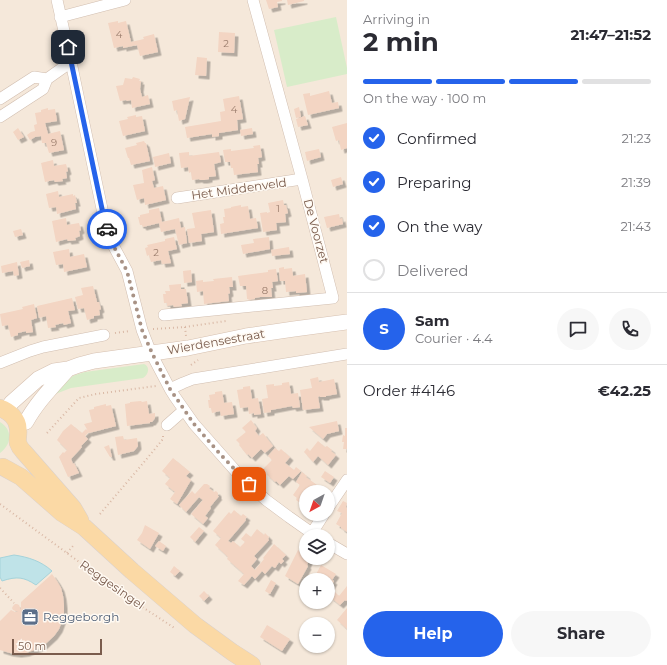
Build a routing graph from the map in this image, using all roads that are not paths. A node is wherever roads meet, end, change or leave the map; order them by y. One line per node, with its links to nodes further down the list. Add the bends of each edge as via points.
1 (56, 0): 4 (street)
2 (125, 0): 4 (street)
3 (253, 0): 9 (street, De Voorzet)
4 (60, 17): 5 (street)
5 (71, 62): 6 (street); 14 (street, via 105,223 127,271 142,330)
6 (47, 79): 7 (street, via 34,77); 8 (street, via 43,89)
7 (0, 99)
8 (0, 117)
9 (302, 179): 10 (street, Het Middenveld); 11 (street, De Voorzet, via 333,298)
10 (177, 198)
11 (164, 315)
12 (347, 322): 14 (main road, Wierdensestraat, via 246,336)
13 (109, 334): 16 (street, via 44,347)
14 (152, 353): 17 (main road, Wierdensestraat, via 94,361); 18 (street)
15 (347, 354): 18 (street, via 192,379)
16 (0, 363)
17 (68, 369): 19 (main road, Wierdensestraat, via 54,371 38,379); 21 (main road)
18 (169, 387): 20 (street)
19 (3, 403): 21 (main road, via 17,408); 23 (main road, via 17,423 18,443)
20 (184, 410): 22 (street); 28 (street, via 240,476 266,500)
21 (26, 422): 23 (main road, via 28,432)
22 (167, 425)
23 (25, 447): 24 (main road, via 18,458); 26 (main road, Reggesingel)
24 (1, 471): 26 (main road, Reggesingel)
25 (347, 480): 27 (street)
26 (44, 487): 31 (main road, Reggesingel, via 62,513 84,527 175,608)
27 (335, 498)
28 (305, 529)
29 (335, 547): 30 (street)
30 (347, 554)
31 (252, 665)

